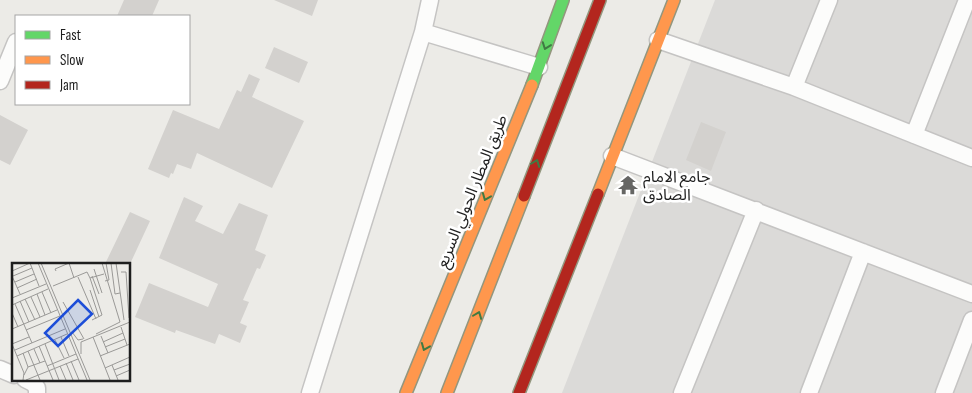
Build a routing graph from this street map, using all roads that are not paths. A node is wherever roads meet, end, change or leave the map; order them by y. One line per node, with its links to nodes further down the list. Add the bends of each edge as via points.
1 (430, 0): 7 (street)
2 (562, 0): 10 (main road, طريق المطار الحولي السريع, one-way to 10)
3 (600, 0): 26 (main road, one-way to 3)
4 (674, 0): 8 (main road)
5 (829, 0): 12 (street)
6 (967, 9): 13 (street)
7 (423, 32): 10 (street); 24 (street)
8 (658, 40): 12 (street); 14 (main road)
9 (15, 44): 11 (street)
10 (539, 67): 25 (main road, طريق المطار الحولي السريع, one-way to 25)
11 (0, 81)
12 (794, 87): 13 (street)
13 (914, 135): 15 (street)
14 (612, 156): 16 (street); 27 (main road)
15 (972, 158)
16 (756, 210): 17 (street); 28 (street)
17 (864, 252): 18 (street); 29 (street)
18 (972, 294)
19 (972, 320): 30 (street)
20 (0, 369): 21 (street)
21 (12, 374)
22 (27, 380): 23 (street, via 37,388)
23 (37, 393)
24 (310, 393)
25 (406, 393)
26 (448, 393)
27 (519, 393)
28 (682, 393)
29 (809, 393)
30 (944, 393)

